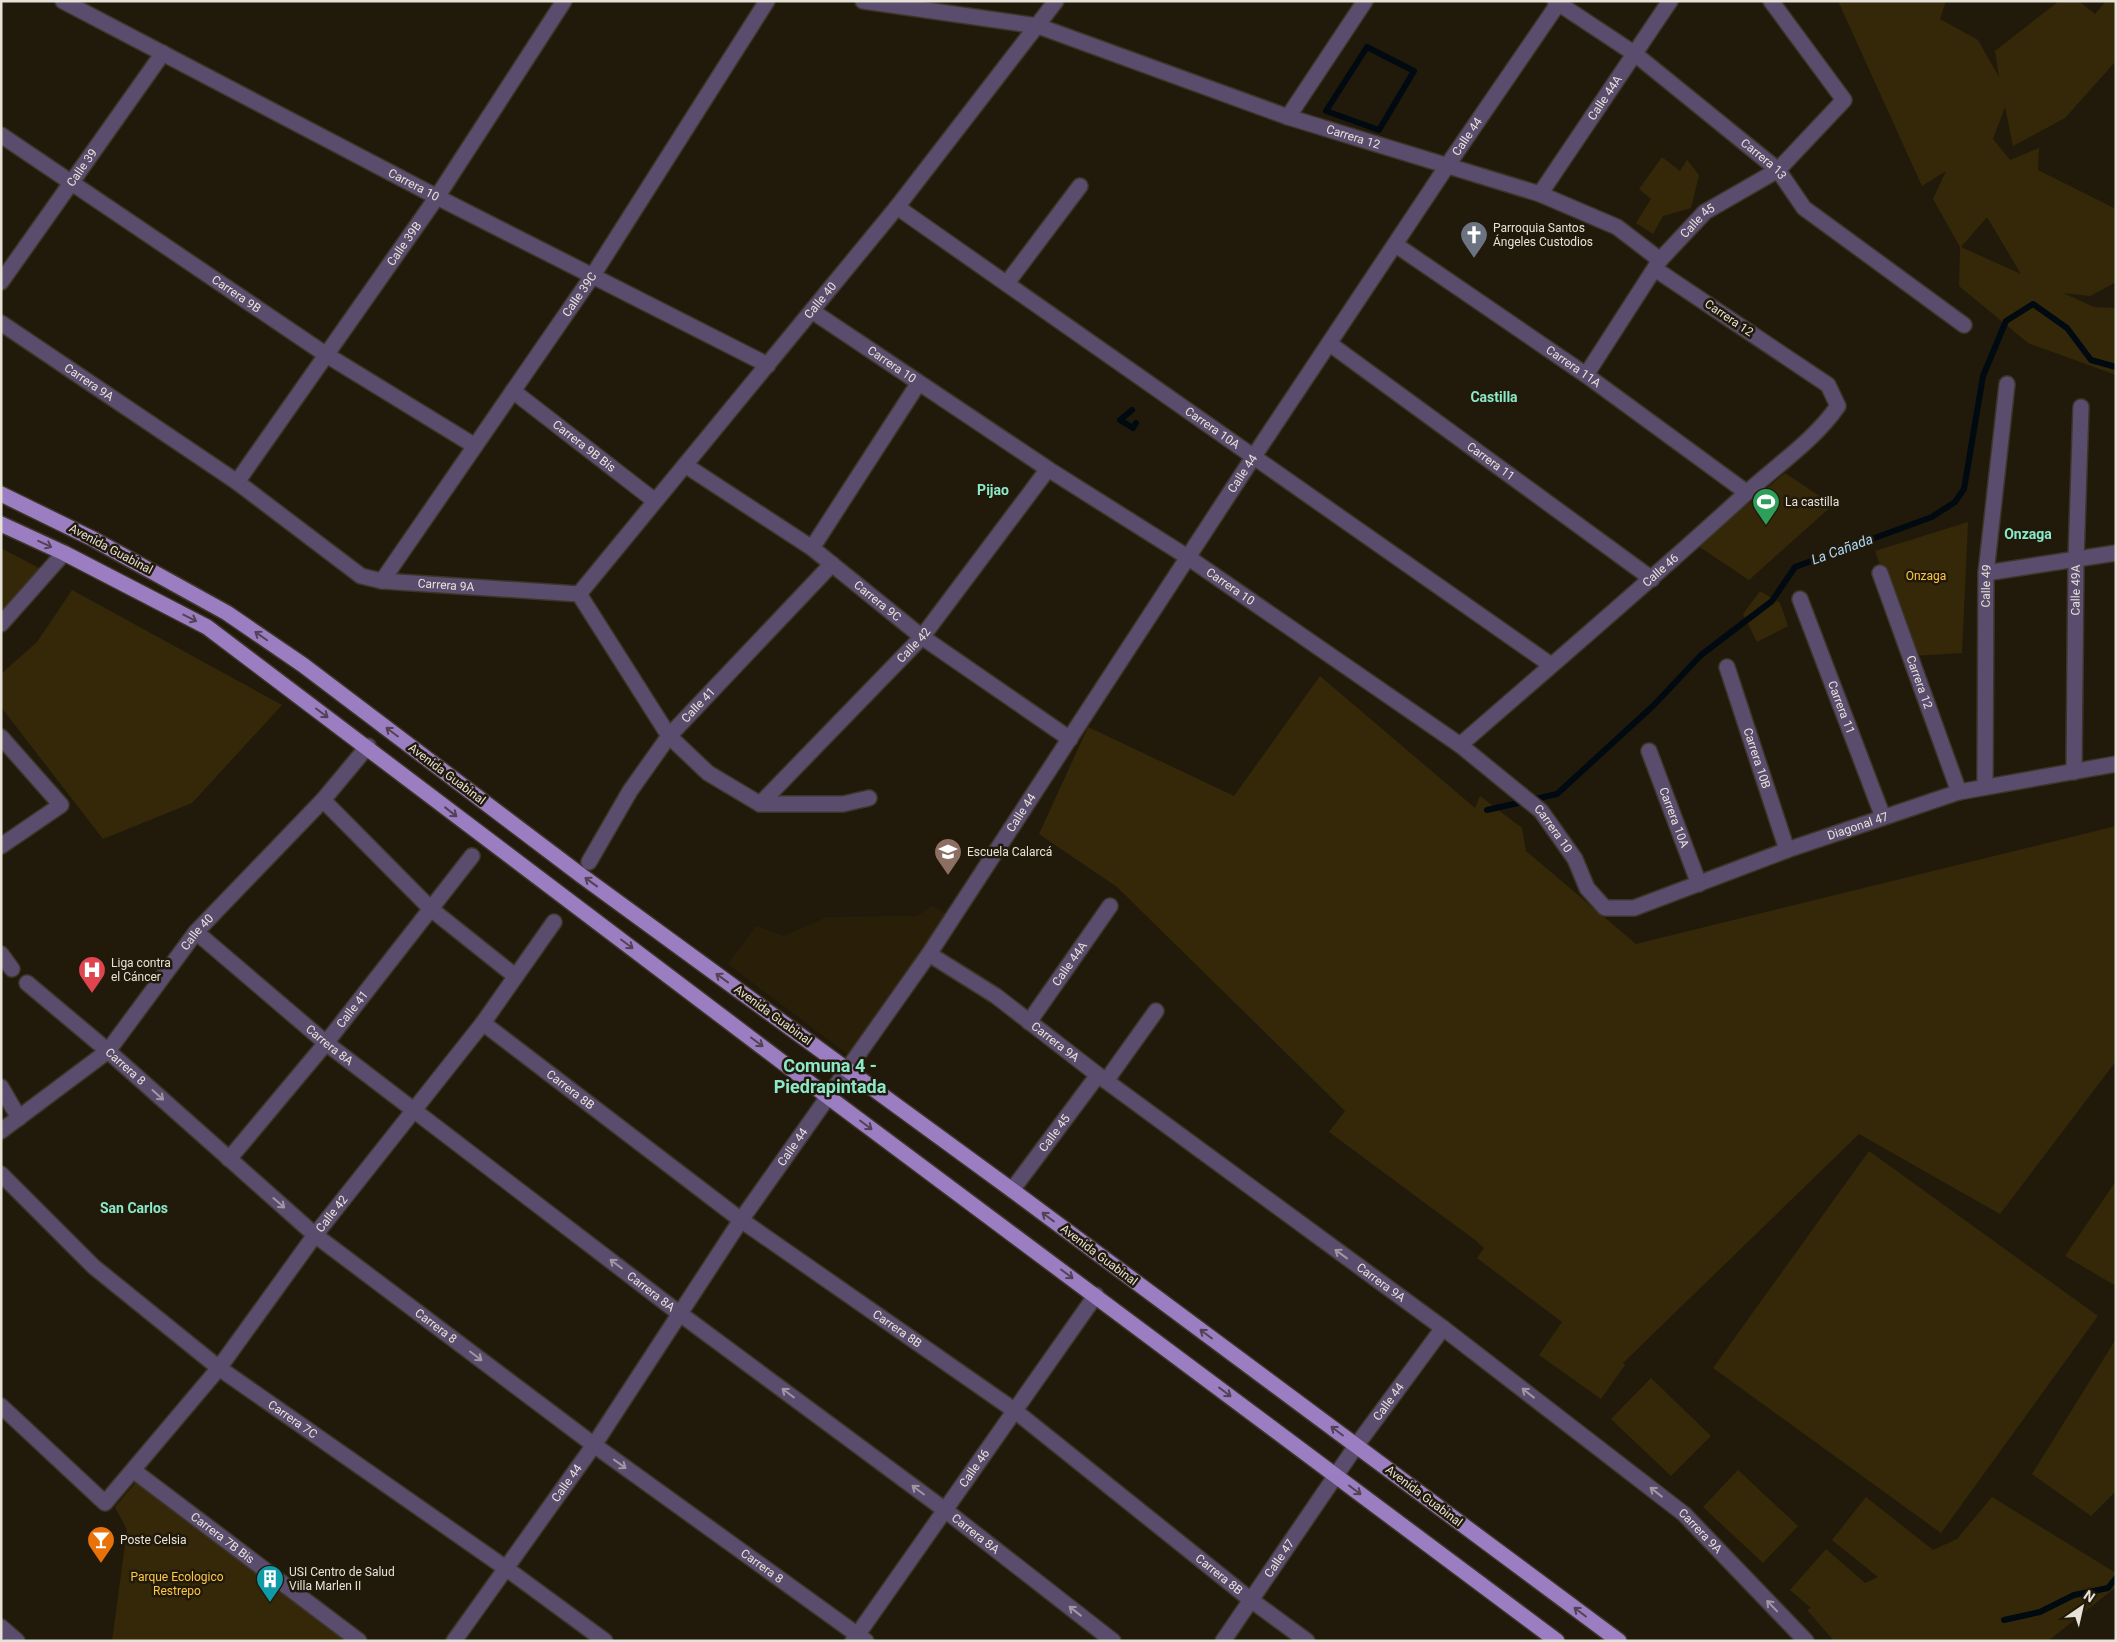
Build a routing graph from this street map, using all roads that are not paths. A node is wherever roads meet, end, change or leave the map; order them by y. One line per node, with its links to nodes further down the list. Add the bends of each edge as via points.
1 (63, 1): 11 (street, Carrera 10)
2 (564, 1): 20 (street, Calle 39B)
3 (767, 1): 24 (street, Calle 39C)
4 (863, 1): 10 (street, Carrera 12)
5 (1056, 1): 10 (street, Calle 40)
6 (1365, 1): 13 (street)
7 (1670, 1): 12 (street, Calle 44A)
8 (1771, 1): 16 (street, Calle 45, via 1844,100)
9 (1558, 2): 12 (street, Carrera 13); 15 (street, Calle 44)
10 (1038, 26): 13 (street, Carrera 12); 21 (street, Calle 40)
11 (163, 53): 17 (street, Calle 39); 20 (street, Carrera 10)
12 (1635, 54): 16 (street, Carrera 13); 19 (street, Calle 44A)
13 (1288, 117): 15 (street, Carrera 12)
14 (1, 135): 17 (street, Carrera 9B)
15 (1447, 166): 19 (street, Carrera 12); 22 (street, Calle 44)
16 (1778, 170): 23 (street, Calle 45, via 1705,212); 29 (street, Carrera 13, via 1804,208)
17 (70, 182): 25 (street, Calle 39); 31 (street, Carrera 9B)
18 (1080, 186): 26 (street)
19 (1540, 194): 23 (street, Carrera 12, via 1618,226)
20 (437, 197): 24 (street, Carrera 10); 31 (street, Calle 39B)
21 (897, 207): 26 (street, Carrera 10A); 27 (street, Calle 40)
22 (1396, 245): 30 (street, Calle 44); 33 (street, Carrera 11A)
23 (1658, 264): 33 (street, Calle 45); 36 (street, Carrera 12)
24 (593, 275): 32 (street, Carrera 10); 37 (street, Calle 39C)
25 (1, 282)
26 (1007, 284): 40 (street, Carrera 10A)
27 (812, 312): 32 (street, Calle 40); 34 (street, Carrera 10)
28 (1, 323): 43 (street, Carrera 9A)
29 (1964, 325)
30 (1330, 344): 40 (street, Calle 44); 56 (street, Carrera 11)
31 (325, 354): 39 (street, Carrera 9B); 43 (street, Calle 39B)
32 (768, 365): 41 (street, Calle 40)
33 (1586, 374): 44 (street, Carrera 11A)
34 (918, 384): 42 (street, Carrera 10); 48 (street)
35 (2007, 384): 55 (street, Calle 49)
36 (1828, 385): 44 (street, Calle 46, via 1838,406 1826,424)
37 (513, 391): 39 (street, Calle 39C); 46 (street, Carrera 9B Bis)
38 (2081, 407): 52 (street, Calle 49A)
39 (475, 446): 57 (street, Calle 39C)
40 (1254, 456): 51 (street, Calle 44); 62 (street, Carrera 10A)
41 (685, 465): 46 (street, Calle 40); 48 (street, Carrera 9C)
42 (1048, 469): 51 (street, Carrera 10); 61 (street, Calle 42)
43 (237, 482): 57 (street, Carrera 9A, via 361,576)
44 (1746, 492): 56 (street, Calle 46)
45 (1, 494): 98 (main road, Avenida Guabinal, one-way to 45, via 582,876 303,665 235,618 93,539)
46 (655, 501): 58 (street, Calle 40)
47 (1, 524): 49 (main road, Avenida Guabinal, one-way to 49)
48 (812, 548): 53 (street, Carrera 9C)
49 (64, 553): 60 (street); 68 (main road, Avenida Guabinal, one-way to 68, via 207,626)
50 (2116, 553): 52 (street)
51 (1189, 558): 66 (street, Calle 44); 67 (street, Carrera 10)
52 (2076, 559): 55 (street); 71 (street, Calle 49A)
53 (832, 564): 61 (street, Carrera 9C); 65 (street, Calle 41)
54 (1880, 573): 73 (street, Carrera 12)
55 (1986, 573): 72 (street, Calle 49)
56 (1652, 579): 62 (street, Calle 46)
57 (382, 581): 58 (street, Carrera 9A)
58 (579, 594): 65 (street)
59 (1800, 599): 77 (street, Carrera 11)
60 (1, 624)
61 (922, 637): 66 (street, Carrera 9C); 76 (street, Calle 42)
62 (1551, 665): 67 (street, Calle 46)
63 (1727, 668): 79 (street, Carrera 10B)
64 (1, 736): 78 (street, via 61,806)
65 (669, 736): 76 (street, via 708,773); 81 (street, Calle 41, via 630,791)
66 (1070, 739): 89 (street, Calle 44)
67 (1460, 745): 84 (street, Carrera 10, via 1541,811 1575,859 1587,888)
68 (368, 746): 75 (street, Calle 40); 101 (main road, Avenida Guabinal, one-way to 101, via 483,837)
69 (1649, 751): 82 (street, Carrera 10A)
70 (2116, 764): 71 (street, Diagonal 47)
71 (2074, 772): 72 (street, Diagonal 47)
72 (1985, 787): 73 (street, Diagonal 47)
73 (1959, 792): 77 (street, Diagonal 47)
74 (869, 798): 76 (street, via 843,804)
75 (323, 800): 85 (street); 87 (street, Calle 40)
76 (760, 804)
77 (1883, 817): 79 (street, Diagonal 47)
78 (1, 846)
79 (1787, 850): 82 (street, Diagonal 47)
80 (472, 856): 85 (street, Calle 41)
81 (589, 862)
82 (1699, 884): 84 (street, Diagonal 47, via 1634,908)
83 (1110, 906): 94 (street, Calle 44A)
84 (1605, 908)
85 (431, 909): 91 (street); 96 (street, Calle 41)
86 (554, 922): 91 (street, Calle 42)
87 (196, 932): 96 (street, Carrera 8A); 97 (street, Calle 40)
88 (1, 954): 90 (street)
89 (929, 954): 94 (street, Carrera 9A, via 996,996); 98 (street, Calle 44)
90 (12, 969)
91 (515, 976): 95 (street, Calle 42)
92 (27, 983): 97 (street, Carrera 8)
93 (1156, 1011): 99 (street, Calle 45)
94 (1029, 1022): 99 (street, Carrera 9A)
95 (484, 1023): 102 (street, Calle 42); 108 (street, Carrera 8B)
96 (326, 1043): 102 (street, Carrera 8A); 105 (street, Calle 41)
97 (108, 1051): 103 (street, Calle 40); 105 (street, Carrera 8, one-way to 105)
98 (847, 1069): 101 (street, Calle 44); 107 (main road, Avenida Guabinal)
99 (1102, 1078): 107 (street, Calle 45); 112 (street, Carrera 9A, one-way to 99)
100 (1, 1087): 103 (street)
101 (827, 1096): 108 (street, Calle 44); 110 (main road, Avenida Guabinal, one-way to 110)
102 (414, 1111): 109 (street, Calle 42); 111 (street, Carrera 8A, one-way to 102)
103 (18, 1118): 104 (street, Calle 40)
104 (1, 1130)
105 (229, 1159): 109 (street, Carrera 8, one-way to 109)
106 (1, 1174): 113 (street, Carrera 7C, via 94,1267)
107 (1012, 1190): 117 (main road, Avenida Guabinal, one-way to 107)
108 (741, 1220): 111 (street, Calle 44); 115 (street, Carrera 8B)
109 (315, 1235): 113 (street, Calle 42); 116 (street, Carrera 8, one-way to 116)
110 (1096, 1295): 115 (street, Calle 46); 119 (main road, Avenida Guabinal, one-way to 119)
111 (680, 1313): 116 (street, Calle 44); 120 (street, Carrera 8A, one-way to 111)
112 (1443, 1328): 117 (street, Calle 44); 134 (street, Carrera 9A, one-way to 112, via 1684,1514)
113 (219, 1368): 118 (street, Calle 42); 121 (street, Carrera 7C)
114 (1, 1406): 118 (street, Calle 42, via 105,1504)
115 (1014, 1410): 120 (street, Calle 46); 122 (street, Carrera 8B)
116 (594, 1445): 121 (street, Calle 44); 124 (street, Carrera 8, one-way to 124)
117 (1356, 1446): 119 (street, Calle 44); 133 (main road, Avenida Guabinal, one-way to 117)
118 (134, 1471): 126 (street, Carrera 7B Bis)
119 (1336, 1475): 122 (street, Calle 47); 132 (main road, Avenida Guabinal, one-way to 132)
120 (945, 1510): 124 (street, Calle 46); 129 (street, Carrera 8A, one-way to 120)
121 (507, 1569): 127 (street, Calle 44); 128 (street, Carrera 7C)
122 (1251, 1600): 130 (street, Calle 47); 131 (street, Carrera 8B)
123 (1, 1627): 125 (street)
124 (859, 1639)
125 (17, 1641)
126 (359, 1641)
127 (454, 1641)
128 (605, 1641)
129 (1113, 1641)
130 (1223, 1641)
131 (1307, 1641)
132 (1557, 1641)
133 (1619, 1641)
134 (1806, 1641)

